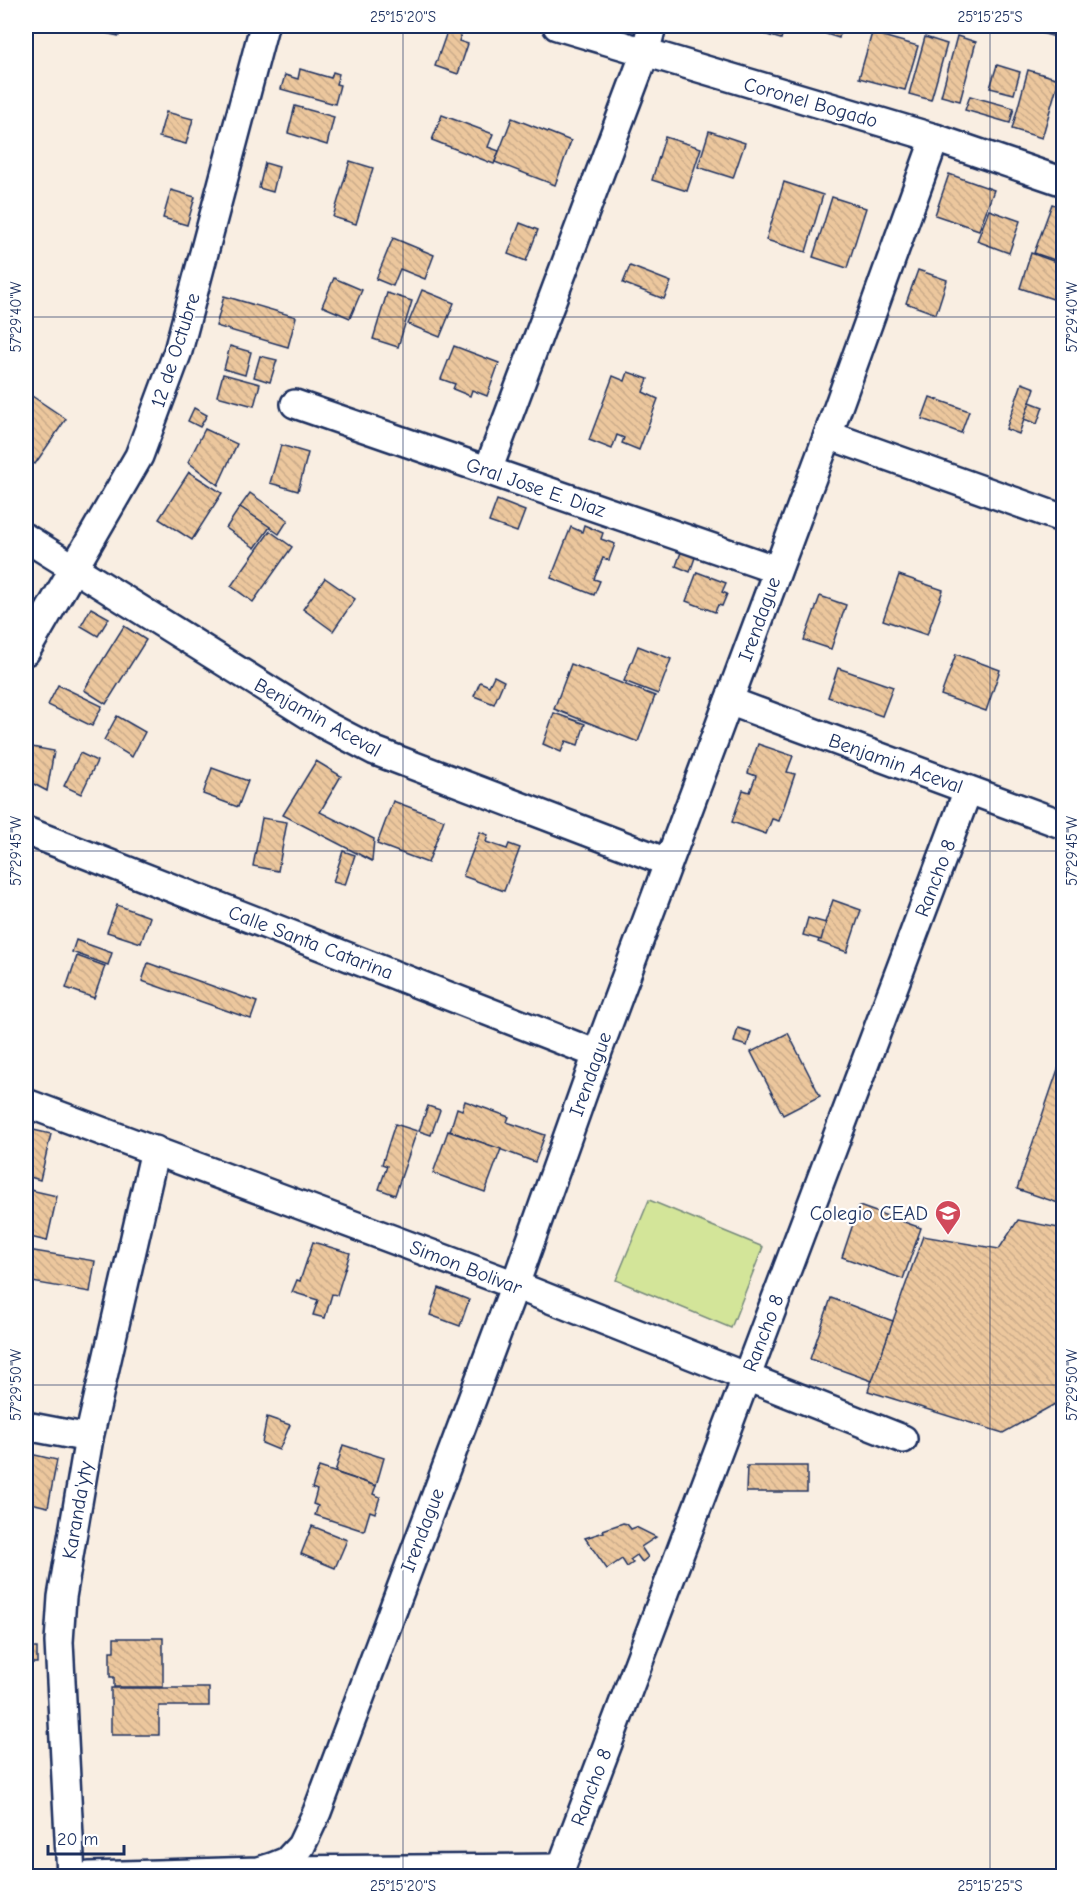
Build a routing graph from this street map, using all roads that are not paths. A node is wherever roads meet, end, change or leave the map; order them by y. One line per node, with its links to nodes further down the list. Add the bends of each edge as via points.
1 (264, 26): 12 (street, 12 de Octubre, via 178,351 139,456)
2 (557, 26): 4 (street, Coronel Bogado)
3 (652, 26): 4 (street)
4 (645, 53): 5 (street, Coronel Bogado); 9 (street)
5 (935, 138): 6 (street, Coronel Bogado); 8 (street, Irendague)
6 (1064, 182)
7 (294, 404): 9 (street, Gral Jose E. Diaz)
8 (828, 435): 10 (street); 13 (street, Irendague)
9 (488, 470): 13 (street, Gral Jose E. Diaz)
10 (1064, 519)
11 (26, 538): 12 (street, Benjamin Aceval)
12 (74, 568): 14 (street, 12 de Octubre); 19 (street, Benjamin Aceval, via 324,725 375,751)
13 (777, 570): 15 (street, Irendague)
14 (26, 651)
15 (729, 701): 16 (street, Benjamin Aceval); 19 (street, Irendague)
16 (968, 790): 17 (street, Benjamin Aceval); 24 (street, Rancho 8)
17 (1064, 825)
18 (26, 831): 20 (street, Calle Santa Catarina)
19 (667, 862): 20 (street, Irendague)
20 (597, 1054): 23 (street, Irendague)
21 (26, 1103): 22 (street, Simon Bolivar)
22 (155, 1150): 23 (street, Simon Bolivar); 26 (street, Karanda'yty)
23 (515, 1285): 24 (street, Simon Bolivar); 28 (street, Irendague, via 317,1812 301,1846 287,1861)
24 (746, 1378): 27 (street, Simon Bolivar); 29 (street, Rancho 8)
25 (26, 1426): 26 (street)
26 (89, 1438): 30 (street, Karanda'yty, via 62,1597 59,1642)
27 (903, 1439)
28 (259, 1870): 29 (street); 32 (street, Irendague)
29 (559, 1872)
30 (71, 1876)
31 (89, 1876): 32 (street, Irendague)
32 (136, 1876)

